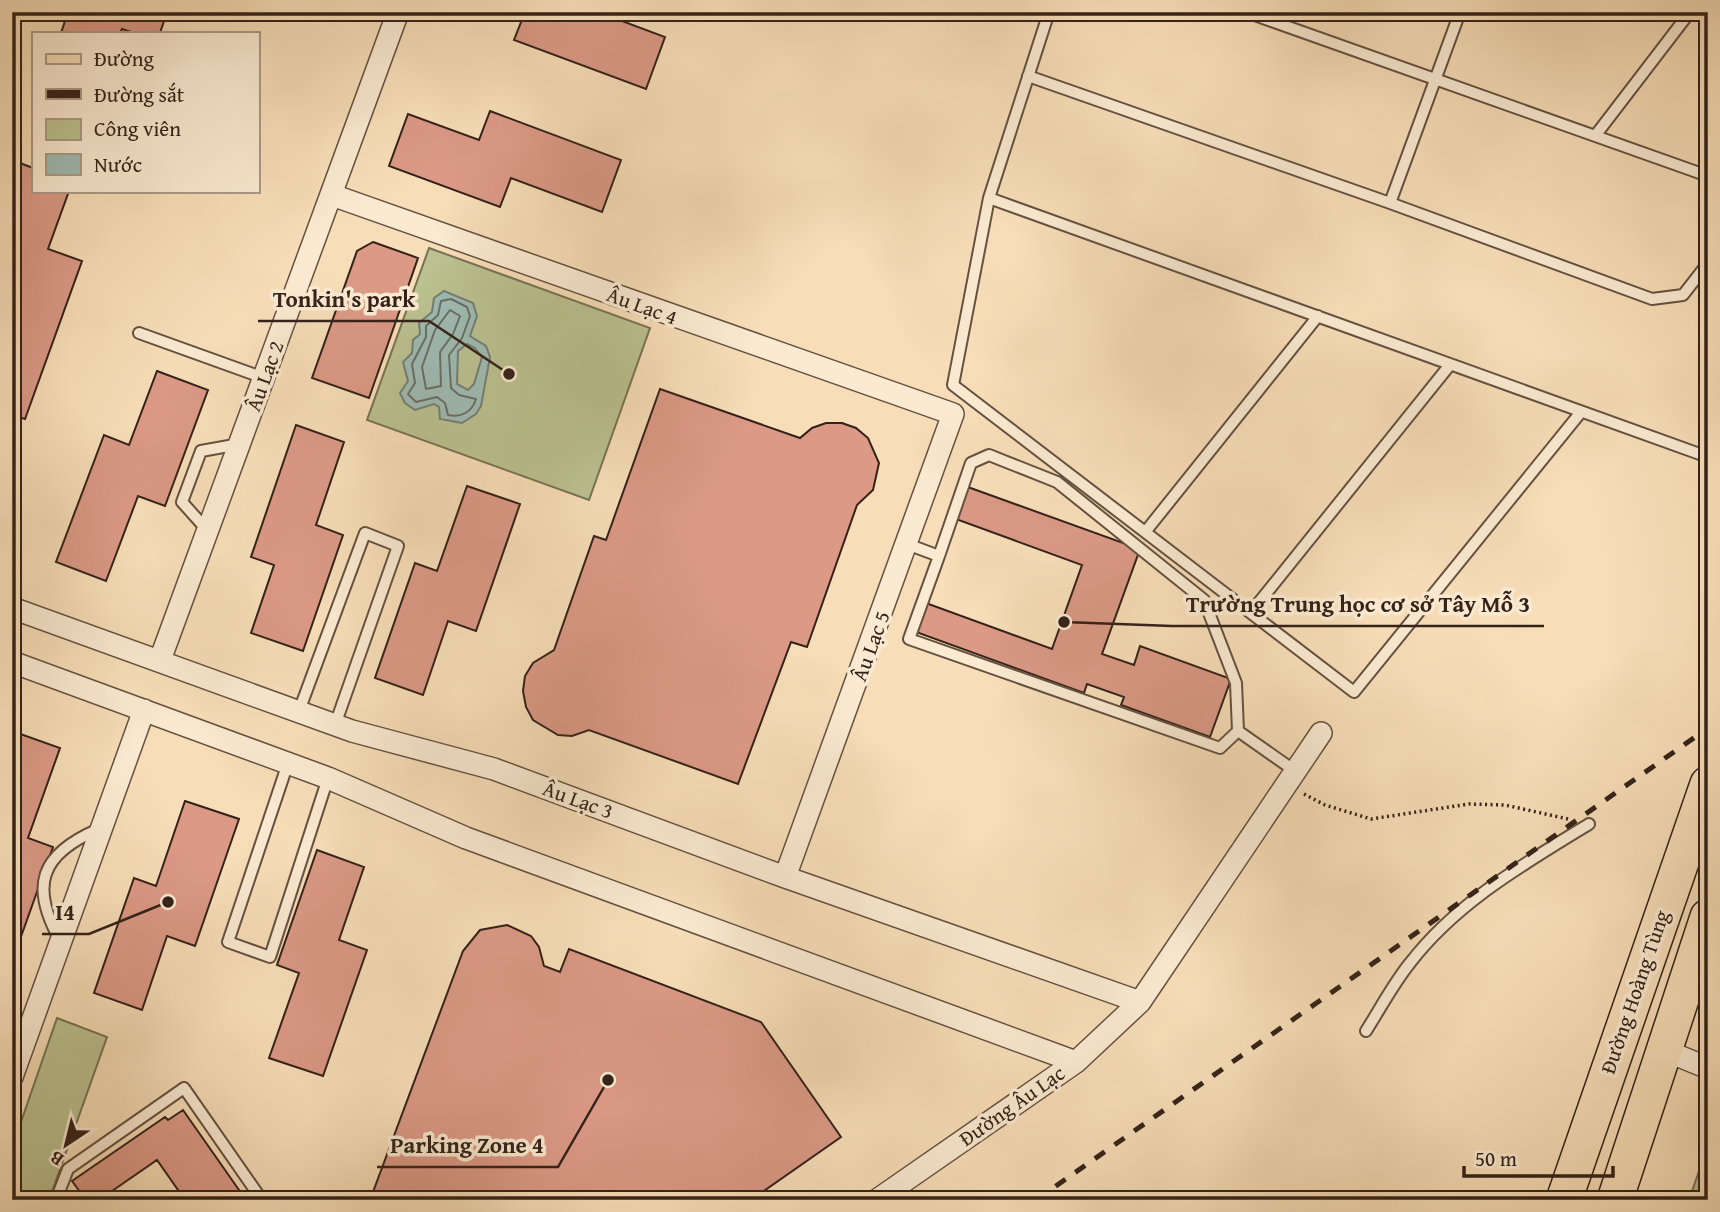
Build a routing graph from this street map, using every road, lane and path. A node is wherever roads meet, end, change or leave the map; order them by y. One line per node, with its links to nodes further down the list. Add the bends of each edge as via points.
1 (398, 12): 10 (street, Âu Lạc 2)
2 (1049, 12): 6 (lane)
3 (1246, 12): 7 (lane)
4 (1460, 12): 7 (lane)
5 (1690, 12): 8 (lane)
6 (1028, 75): 11 (lane); 12 (lane)
7 (1436, 79): 8 (lane); 12 (lane)
8 (1595, 136): 9 (lane)
9 (1708, 176)
10 (332, 195): 17 (street, Âu Lạc 2); 19 (street, Âu Lạc 4)
11 (989, 198): 14 (lane); 23 (lane, via 953,385)
12 (1390, 204): 13 (lane, via 1652,299 1683,295)
13 (1708, 263)
14 (1318, 316): 16 (lane); 23 (lane)
15 (139, 333): 17 (lane)
16 (1449, 366): 18 (lane); 27 (lane)
17 (264, 379): 20 (street, Âu Lạc 2)
18 (1581, 412): 21 (lane); 27 (lane, via 1354,692)
19 (953, 414): 24 (street, Âu Lạc 5)
20 (240, 444): 22 (street, Âu Lạc 2); 22 (lane, via 201,451 182,502)
21 (1708, 457)
22 (208, 531): 28 (street, Âu Lạc 2)
23 (1146, 531): 27 (lane)
24 (907, 544): 25 (lane); 42 (street, Âu Lạc 5)
25 (939, 556): 33 (lane, via 909,639 1220,748); 33 (lane, via 971,463 989,455 1057,482 1204,600 1236,683)
26 (12, 608): 28 (street, Âu Lạc 3)
27 (1252, 611)
28 (160, 660): 31 (street, Âu Lạc 3)
29 (12, 662): 30 (street)
30 (144, 710): 35 (street); 41 (street)
31 (299, 712): 32 (street, Âu Lạc 3); 32 (lane, via 365,533 398,546)
32 (335, 725): 42 (street, Âu Lạc 3, via 494,769)
33 (1238, 731): 37 (lane)
34 (1321, 733): 37 (street, Đường Âu Lạc)
35 (288, 763): 36 (street); 36 (lane, via 228,942 270,957)
36 (328, 778): 48 (street, via 466,838)
37 (1291, 784): 39 (path, via 1325,804 1371,819 1469,804 1505,805); 45 (street, Đường Âu Lạc)
38 (1708, 784): 54 (main road, Đường Hoàng Tùng)
39 (1574, 820)
40 (1589, 824): 46 (lane, via 1493,883 1450,921 1410,962)
41 (102, 828): 44 (street); 44 (lane, via 65,846 45,881 43,906)
42 (785, 877): 45 (street, Âu Lạc 3)
43 (1708, 917): 47 (main road)
44 (61, 942): 50 (street)
45 (1140, 1002): 48 (street, Đường Âu Lạc)
46 (1366, 1031)
47 (1664, 1050): 49 (street); 55 (main road)
48 (1076, 1062): 53 (street, Đường Âu Lạc)
49 (1708, 1068)
50 (12, 1077)
51 (56, 1200): 52 (lane, via 68,1169 184,1088)
52 (262, 1200)
53 (877, 1200)
54 (1564, 1200)
55 (1615, 1200)

